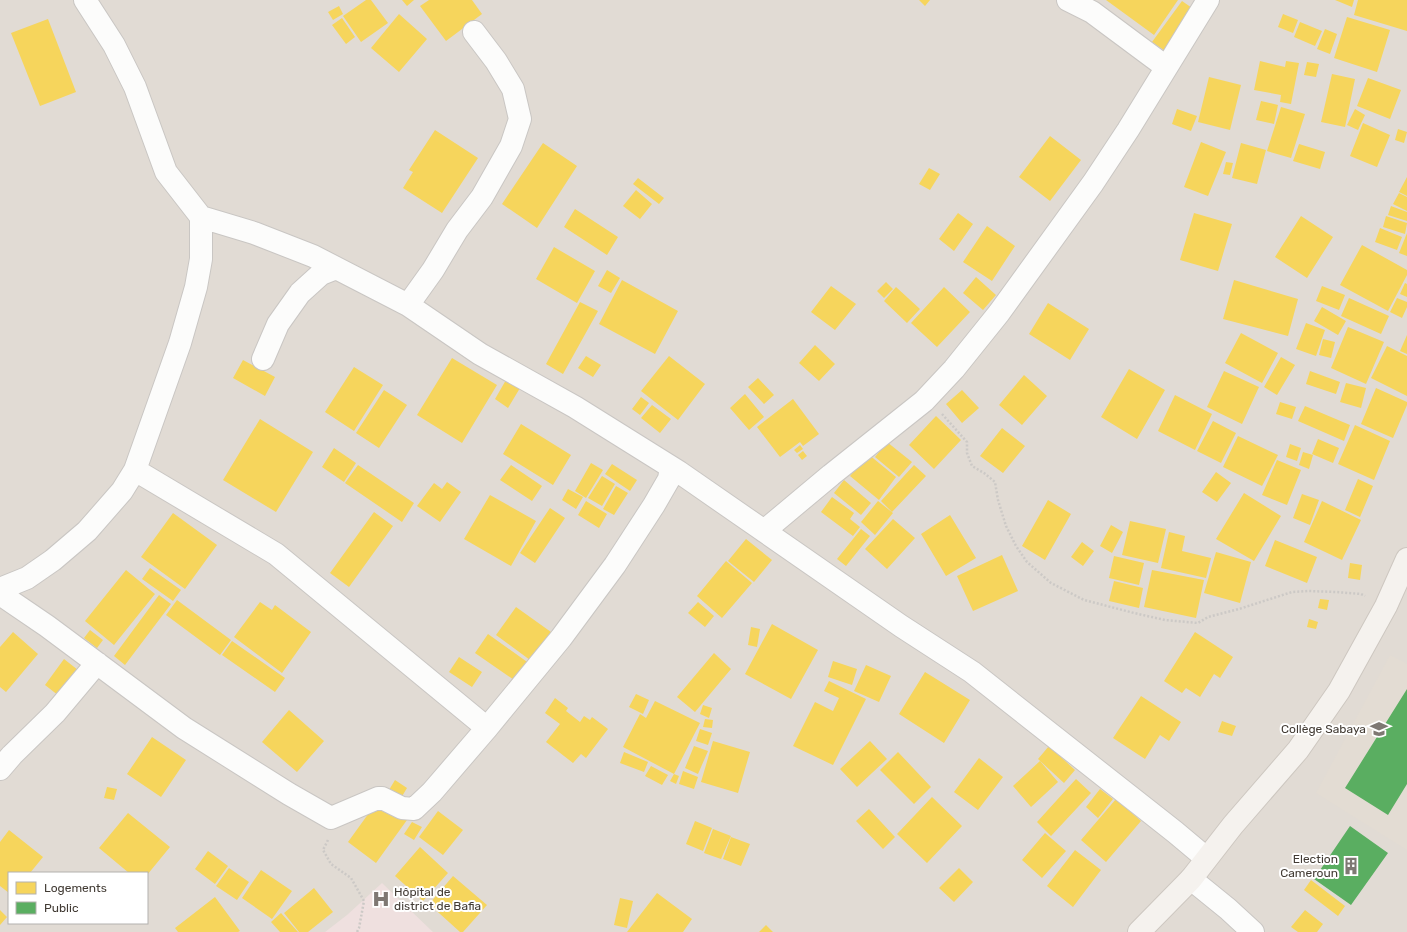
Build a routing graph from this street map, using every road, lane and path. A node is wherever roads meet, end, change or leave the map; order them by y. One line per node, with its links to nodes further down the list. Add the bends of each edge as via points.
1 (85, 0): 6 (street, via 114,45 135,87 166,172)
2 (1068, 0): 5 (street, via 1092,12)
3 (1208, 0): 5 (street)
4 (474, 32): 8 (street, via 513,89 520,119 512,146 482,197)
5 (1166, 67): 10 (street, via 1098,177 1048,246 954,369)
6 (201, 217): 7 (street, via 268,239 313,256); 12 (street, via 201,259 196,287 180,343)
7 (336, 268): 8 (street); 9 (street, via 321,274 300,292 278,324)
8 (408, 305): 11 (street, via 480,354 575,407)
9 (263, 359)
10 (924, 400): 13 (street); 17 (path, via 932,409 941,413 967,442 967,453 972,466 995,482 1006,526 1027,562 1051,583 1069,594 1165,620 1198,623 1208,617 1292,592 1361,594)
11 (671, 467): 13 (street); 19 (street, via 669,479 615,565 561,638)
12 (135, 470): 15 (street, via 122,491 87,531 27,578); 19 (street, via 276,554)
13 (764, 531): 22 (street, via 900,626 972,672)
14 (1407, 559): 17 (main road)
15 (0, 589)
16 (0, 594): 18 (street)
17 (1386, 606): 22 (main road, via 1338,691 1298,750)
18 (97, 663): 20 (street, via 55,713); 21 (street, via 184,728)
19 (487, 728): 21 (street, via 414,809 402,808 378,798)
20 (0, 769)
21 (331, 818): 24 (path, via 333,830 323,850 331,864 351,878 364,901 360,928)
22 (1206, 858): 23 (main road)
23 (1190, 880): 25 (main road); 26 (street)
24 (357, 932)
25 (1139, 932)
26 (1253, 932)

